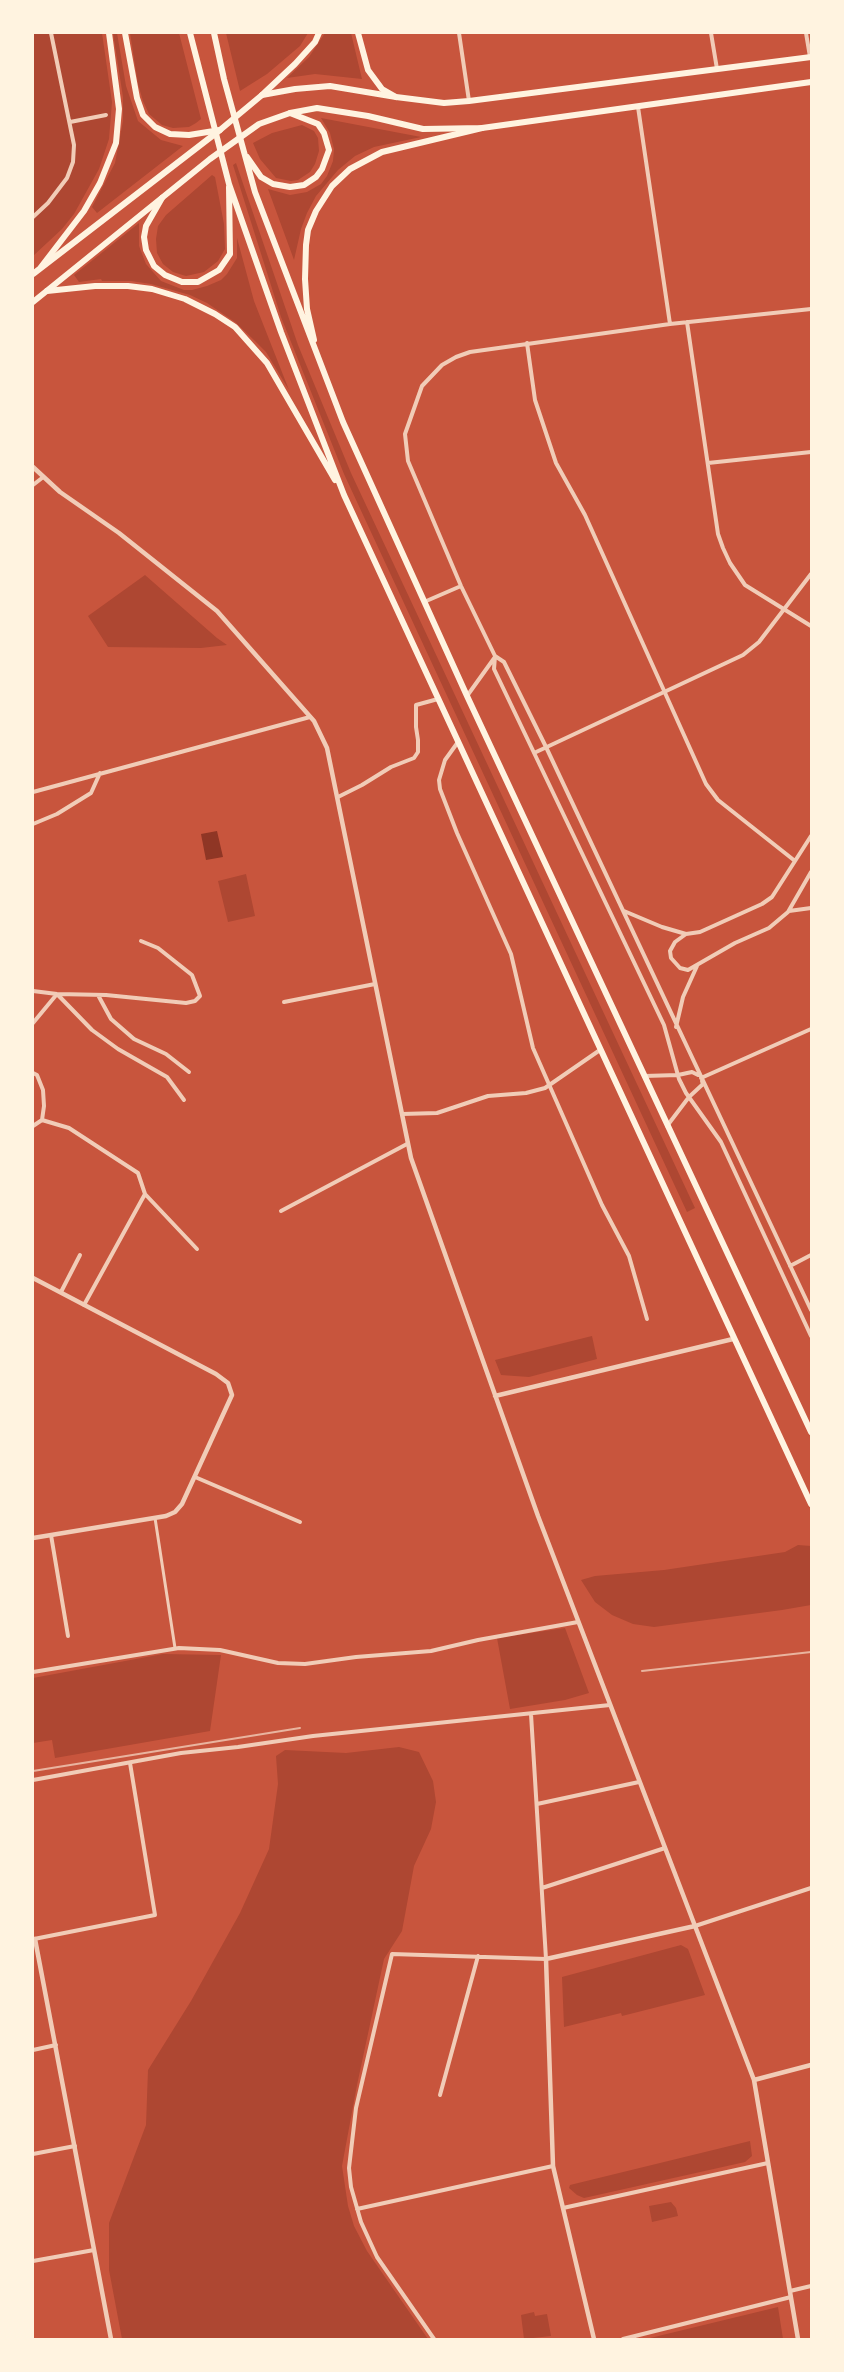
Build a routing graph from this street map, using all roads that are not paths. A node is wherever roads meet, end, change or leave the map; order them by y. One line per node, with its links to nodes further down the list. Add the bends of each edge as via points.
1 (51, 33): 20 (street)
2 (109, 33): 27 (main road, via 119,109 116,143 84,211)
3 (125, 33): 22 (main road, via 143,115 170,134)
4 (190, 33): 24 (main road)
5 (214, 33): 23 (main road)
6 (319, 33): 14 (main road, via 295,64)
7 (358, 33): 15 (main road, via 368,70 382,89)
8 (459, 33): 16 (street)
9 (711, 33): 12 (street)
10 (806, 33): 11 (street)
11 (811, 57): 12 (main road)
12 (717, 69): 16 (main road)
13 (811, 82): 17 (main road)
14 (262, 95): 15 (main road, via 330,86); 22 (main road)
15 (396, 97): 16 (main road)
16 (469, 101)
17 (639, 107): 21 (main road); 33 (street)
18 (290, 113): 21 (main road, via 317,108 423,129); 23 (main road, via 318,124 324,133 328,150 316,177 304,185 273,184 261,177); 25 (main road, via 259,124)
19 (106, 115): 20 (street)
20 (70, 122): 26 (street, via 74,145 67,178)
21 (482, 128): 35 (main road, via 381,152 350,169 328,191 315,211 306,245 307,309)
22 (220, 130): 27 (main road)
23 (242, 150): 35 (main road)
24 (230, 184): 25 (main road, via 230,254 219,270 198,282 182,282 165,275 154,266 146,250 146,226); 41 (main road, via 281,332)
25 (162, 198): 29 (main road)
26 (33, 217)
27 (41, 267): 28 (main road)
28 (33, 273)
29 (47, 291): 30 (main road); 41 (main road, via 95,286 152,289 198,305 235,327 267,363)
30 (33, 302)
31 (811, 309): 32 (street)
32 (687, 322): 33 (street); 37 (street)
33 (670, 324): 34 (street)
34 (527, 343): 43 (street, via 470,352 442,365 422,386 408,420 408,461); 48 (street, via 536,400 556,463 585,515)
35 (319, 361): 44 (main road)
36 (811, 452): 37 (street)
37 (708, 463): 45 (street, via 718,534 730,563 745,585)
38 (33, 467): 39 (street)
39 (42, 478): 40 (street); 51 (street, via 217,611)
40 (33, 486)
41 (344, 495): 50 (main road)
42 (811, 574): 45 (street)
43 (461, 586): 44 (street); 47 (street)
44 (424, 602): 49 (main road)
45 (785, 610): 46 (street); 48 (street, via 743,655)
46 (811, 626)
47 (495, 656): 49 (street); 53 (street, via 504,662); 54 (street, via 494,669)
48 (665, 692): 53 (street); 60 (street, via 712,793)
49 (467, 696): 80 (main road)
50 (438, 699): 52 (main road); 57 (street, via 416,705 418,752 414,758)
51 (310, 717): 55 (street); 57 (street, via 327,748)
52 (458, 741): 76 (main road); 82 (street, via 445,760 440,789 511,954 533,1048)
53 (546, 747): 54 (street); 63 (street)
54 (534, 753): 79 (street, via 664,1025)
55 (100, 773): 56 (street); 58 (street, via 91,793)
56 (33, 792)
57 (338, 796): 68 (street)
58 (33, 824)
59 (811, 836): 60 (street)
60 (795, 861): 65 (street, via 772,897 762,904 700,932)
61 (811, 872): 64 (street)
62 (811, 908): 64 (street)
63 (622, 910): 65 (street); 74 (street)
64 (788, 912): 67 (street, via 769,928)
65 (686, 934): 67 (street, via 675,942 671,958 680,968)
66 (141, 941): 71 (street, via 158,948 192,975 200,996 186,1004)
67 (697, 966): 74 (street)
68 (375, 984): 72 (street); 85 (street)
69 (33, 991): 70 (street)
70 (57, 994): 71 (street); 73 (street); 84 (street, via 92,1030 167,1077)
71 (98, 995): 77 (street, via 111,1019 134,1039 166,1054)
72 (284, 1002)
73 (33, 1023)
74 (676, 1027): 81 (street)
75 (811, 1029): 81 (street)
76 (600, 1050): 82 (street); 102 (main road)
77 (189, 1072)
78 (33, 1073): 86 (street, via 43,1090)
79 (678, 1075): 80 (street); 81 (street, via 692,1072); 83 (street)
80 (644, 1076): 88 (main road)
81 (701, 1078): 83 (street, via 703,1084); 95 (street)
82 (550, 1085): 85 (street, via 526,1093 470,1100 436,1113); 100 (street, via 602,1205 629,1256)
83 (689, 1097): 88 (street); 101 (street, via 718,1137)
84 (184, 1100)
85 (401, 1114): 89 (street)
86 (42, 1120): 87 (street); 90 (street, via 69,1128 138,1173)
87 (33, 1126)
88 (667, 1126): 104 (main road)
89 (407, 1144): 91 (street); 103 (street)
90 (145, 1194): 92 (street); 98 (street)
91 (281, 1211)
92 (197, 1249)
93 (81, 1255): 97 (street)
94 (811, 1255): 95 (street)
95 (790, 1266): 99 (street)
96 (33, 1278): 97 (street)
97 (61, 1292): 98 (street)
98 (84, 1305): 105 (street, via 228,1383 231,1401)
99 (811, 1310)
100 (647, 1319)
101 (811, 1336)
102 (733, 1339): 103 (street); 106 (main road)
103 (495, 1396): 111 (street)
104 (811, 1432)
105 (195, 1477): 107 (street, via 181,1507); 108 (street)
106 (811, 1504)
107 (155, 1518): 109 (street); 113 (street)
108 (300, 1522)
109 (51, 1535): 110 (street); 112 (street)
110 (33, 1538)
111 (578, 1622): 113 (street, via 431,1651 305,1664 278,1663 220,1650); 115 (street)
112 (68, 1636)
113 (176, 1648): 114 (street)
114 (33, 1672)
115 (610, 1705): 116 (street); 119 (street)
116 (531, 1714): 117 (street, via 313,1736); 120 (street)
117 (130, 1763): 118 (street); 125 (street, via 155,1915)
118 (33, 1779)
119 (639, 1782): 120 (street); 121 (street)
120 (537, 1804): 122 (street)
121 (665, 1848): 122 (street); 124 (street)
122 (542, 1888): 127 (street)
123 (811, 1888): 124 (street)
124 (695, 1926): 127 (street); 131 (street)
125 (34, 1939): 128 (street)
126 (478, 1956): 127 (street); 132 (street); 138 (street, via 392,1954 356,2108 349,2168)
127 (546, 1959): 136 (street)
128 (56, 2045): 129 (street); 133 (street)
129 (33, 2050)
130 (811, 2065): 131 (street)
131 (754, 2080): 135 (street)
132 (440, 2095)
133 (75, 2145): 134 (street); 139 (street)
134 (33, 2154)
135 (768, 2163): 137 (street); 142 (street)
136 (553, 2166): 137 (street); 138 (street)
137 (563, 2208): 145 (street)
138 (357, 2209): 144 (street, via 377,2257)
139 (94, 2250): 140 (street); 143 (street)
140 (33, 2261)
141 (811, 2286): 142 (street)
142 (791, 2294): 146 (street); 147 (street)
143 (111, 2339)
144 (434, 2339)
145 (594, 2339)
146 (623, 2339)
147 (798, 2339)

